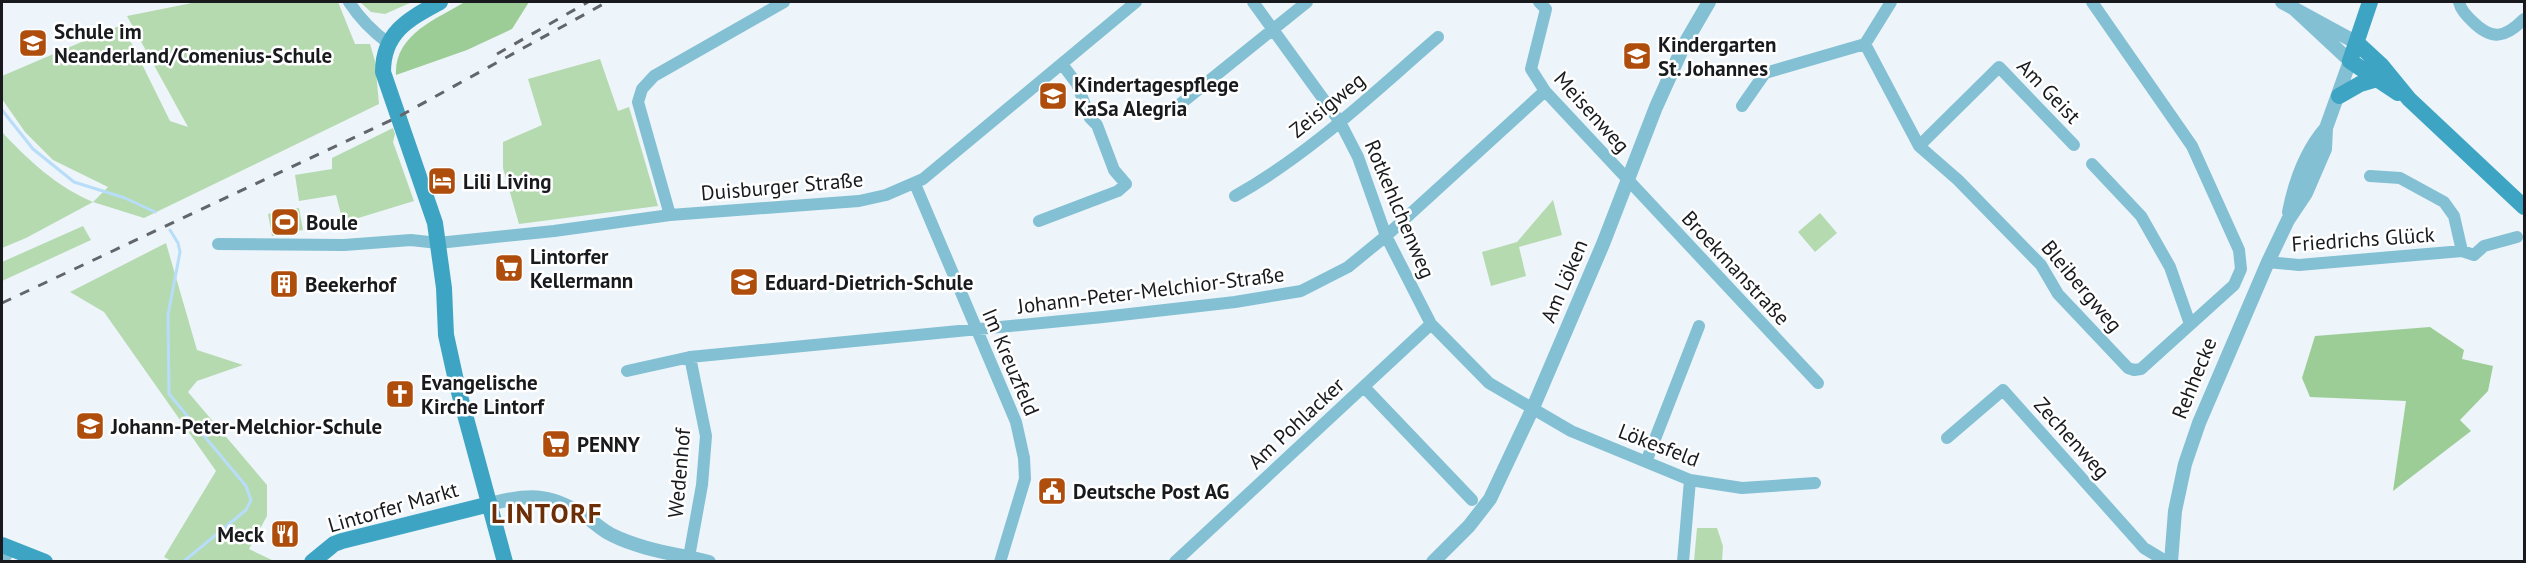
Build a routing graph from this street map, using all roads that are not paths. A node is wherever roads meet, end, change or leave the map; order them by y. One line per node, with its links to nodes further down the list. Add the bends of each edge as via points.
1 (349, 2): 19 (street)
2 (440, 2): 19 (main road, via 397,31)
3 (784, 2): 37 (street, via 654,76 642,89 638,102)
4 (1136, 2): 21 (street, Duisburger Straße)
5 (1253, 2): 15 (street, Rotkehlchenweg)
6 (1307, 2): 15 (street)
7 (1539, 2): 23 (street, Meisenweg, via 1546,9 1531,69)
8 (1709, 2): 33 (street, Am Löken, via 1684,45)
9 (1891, 2): 18 (street)
10 (2092, 2): 46 (street, Bleibergweg, via 2192,146 2239,250 2239,278)
11 (2370, 2): 17 (main road, Rehhecke)
12 (2459, 2): 14 (street, via 2463,13 2492,35 2505,34)
13 (2286, 4): 17 (street); 20 (street)
14 (2524, 19)
15 (1274, 29): 26 (street); 28 (street, Rotkehlchenweg)
16 (1438, 37): 28 (street, Zeisigweg)
17 (2357, 43): 20 (main road, Rehhecke); 25 (main road)
18 (1864, 44): 27 (street, via 1765,73); 30 (street, Bleibergweg)
19 (386, 50): 41 (main road, via 382,72 426,191)
20 (2350, 61): 22 (main road); 24 (street, Rehhecke)
21 (1062, 64): 34 (street, Duisburger Straße); 38 (street, via 1077,84 1114,170 1126,184 1118,191)
22 (2376, 79): 24 (main road); 25 (main road)
23 (1545, 91): 33 (street, Meisenweg); 39 (street, Johann-Peter-Melchior-Straße)
24 (2339, 96): 44 (street, Rehhecke, via 2326,128 2325,149)
25 (2409, 99): 36 (main road)
26 (1179, 105)
27 (1742, 106)
28 (1340, 122): 35 (street, Zeisigweg, via 1268,178); 39 (street, Rotkehlchenweg, via 1368,182)
29 (2074, 145): 30 (street, Am Geist, via 1999,67)
30 (1919, 146): 46 (street, Bleibergweg, via 1958,180 2041,266 2058,294 2128,368 2141,369)
31 (2092, 164): 46 (street, via 2141,216 2170,267)
32 (2370, 176): 43 (street, Friedrichs Glück, via 2400,178 2444,202 2454,216)
33 (1627, 180): 51 (street, Broekmanstraße); 53 (street, Am Löken)
34 (915, 184): 37 (street, Duisburger Straße, via 859,201); 48 (street, Im Kreuzfeld)
35 (1235, 196)
36 (2524, 207)
37 (670, 215): 41 (street, Duisburger Straße)
38 (1039, 222)
39 (1386, 236): 45 (street, Rotkehlchenweg); 48 (street, Johann-Peter-Melchior-Straße, via 1348,267 1301,291 1235,302)
40 (2517, 237): 43 (street, Friedrichs Glück, via 2484,246 2474,255)
41 (438, 243): 42 (street, Duisburger Straße, via 411,240 344,245); 59 (main road, via 446,335)
42 (218, 244)
43 (2462, 251): 44 (street, Friedrichs Glück, via 2299,265)
44 (2268, 262): 70 (street, Rehhecke, via 2185,464)
45 (1431, 324): 52 (street, Am Pohlacker); 53 (street, Rotkehlchenweg, via 1489,383)
46 (2190, 324)
47 (1700, 326): 55 (street)
48 (976, 330): 49 (street, Johann-Peter-Melchior-Straße); 66 (street, Im Kreuzfeld, via 1016,422 1024,458 1025,479)
49 (690, 357): 50 (street, Johann-Peter-Melchior-Straße); 61 (street, Wedenhof, via 705,436 702,485)
50 (627, 371)
51 (1818, 383)
52 (1365, 387): 58 (street, Am Pohlacker); 67 (street, Am Pohlacker)
53 (1532, 410): 55 (street, Lökesfeld); 68 (street, Am Löken, via 1483,510)
54 (1947, 438): 70 (street, Zechenweg, via 2003,390 2144,548)
55 (1646, 462): 56 (street, Lökesfeld)
56 (1690, 480): 57 (street, Lökesfeld, via 1742,488); 69 (street)
57 (1815, 483)
58 (1472, 500)
59 (490, 504): 61 (street, via 528,495 551,499 582,514 609,534); 63 (main road, Lintorfer Markt, via 342,541); 64 (main road)
60 (5, 551): 62 (main road)
61 (689, 557): 65 (street)
62 (45, 561)
63 (312, 561)
64 (505, 561)
65 (709, 561)
66 (1000, 561)
67 (1175, 561)
68 (1433, 561)
69 (1683, 561)
70 (2169, 561)

